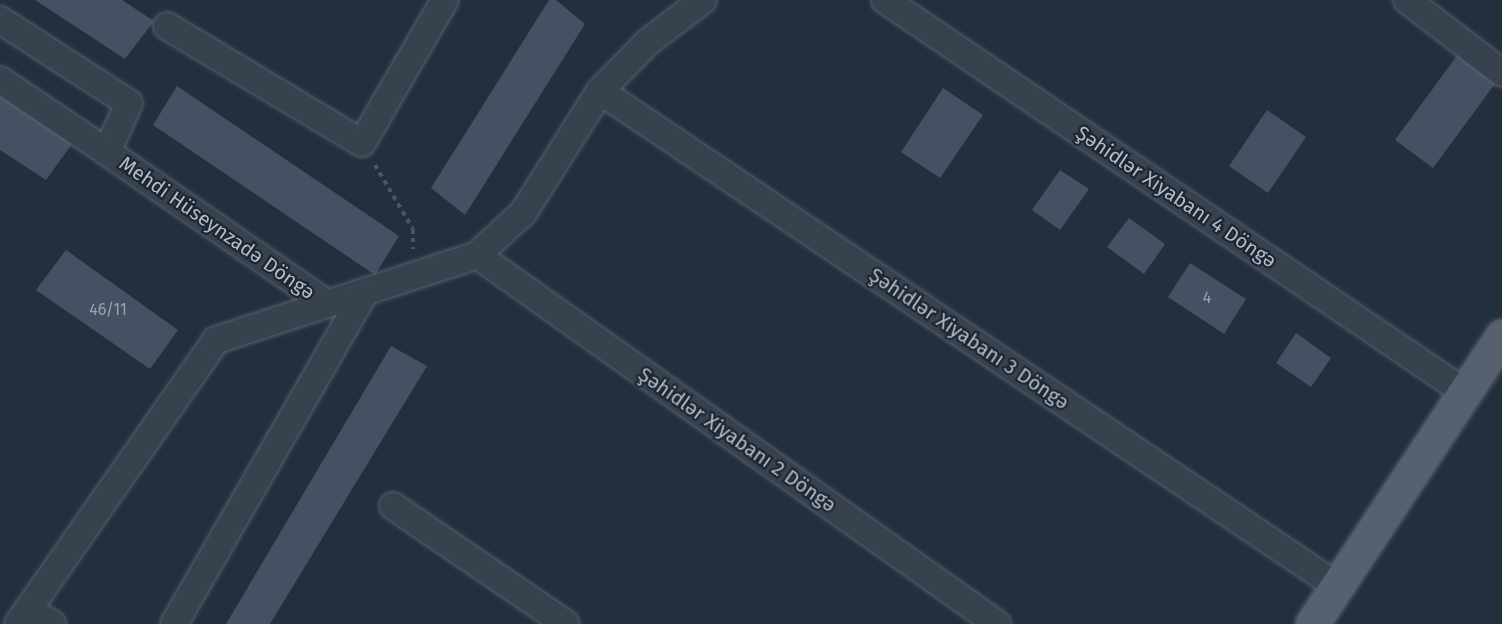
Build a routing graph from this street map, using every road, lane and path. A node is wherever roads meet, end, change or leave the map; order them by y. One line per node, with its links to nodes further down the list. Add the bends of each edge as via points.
1 (445, 0): 10 (street)
2 (703, 0): 9 (street, via 648,42)
3 (885, 0): 17 (street, Şəhidlər Xiyabanı 4 Döngə)
4 (1407, 0): 7 (street)
5 (0, 21): 11 (street, Mehdi Hüseynzadə Döngə, via 129,104)
6 (167, 26): 10 (street)
7 (1502, 73)
8 (0, 80): 11 (street, Mehdi Hüseynzadə Döngə)
9 (600, 91): 12 (street, via 522,213); 19 (street, Şəhidlər Xiyabanı 3 Döngə)
10 (362, 143): 13 (path, via 413,230)
11 (107, 152): 15 (street, Mehdi Hüseynzadə Döngə)
12 (477, 255): 13 (street); 24 (street, Şəhidlər Xiyabanı 2 Döngə)
13 (412, 276): 14 (street)
14 (365, 292): 15 (street); 22 (street)
15 (327, 304): 20 (street, via 216,340)
16 (1502, 336): 17 (main road)
17 (1466, 393): 19 (main road)
18 (393, 506): 23 (street)
19 (1337, 586): 25 (main road)
20 (23, 617): 21 (street)
21 (52, 624)
22 (174, 624)
23 (566, 624)
24 (997, 624)
25 (1312, 624)

